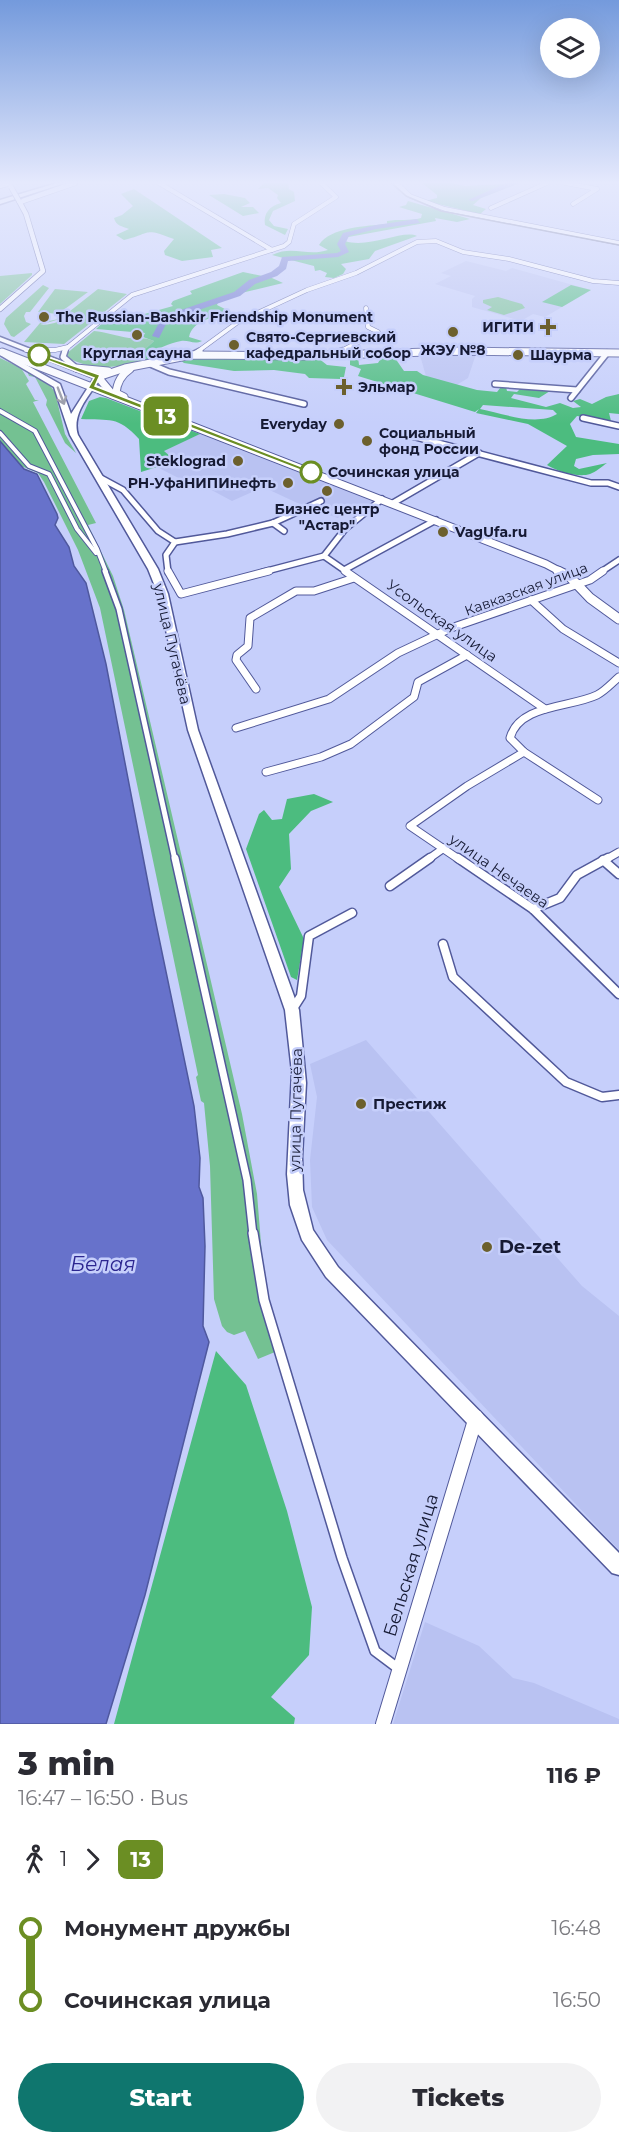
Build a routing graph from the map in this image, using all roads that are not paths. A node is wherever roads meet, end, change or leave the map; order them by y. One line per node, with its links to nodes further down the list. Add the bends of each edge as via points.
1 (41, 263): 6 (street, via 42,274)
2 (230, 263): 11 (street, via 132,295)
3 (373, 263): 16 (street, via 238,322)
4 (527, 263): 5 (street)
5 (619, 283)
6 (6, 305): 7 (street); 9 (street)
7 (0, 308)
8 (366, 308): 17 (street, via 368,327 378,332)
9 (0, 315)
10 (0, 339): 12 (main road)
11 (68, 347): 12 (street); 20 (street, via 62,355)
12 (26, 350): 20 (main road)
13 (1, 352): 23 (main road); 33 (main road, улица Пугачёва, one-way to 33, via 57,386)
14 (607, 353): 15 (main road); 17 (main road, via 459,351); 24 (street)
15 (619, 353)
16 (192, 355): 17 (main road); 18 (main road)
17 (333, 355)
18 (148, 363): 19 (main road); 28 (street, via 169,372)
19 (137, 366): 20 (main road, via 100,371); 21 (main road); 29 (main road, via 120,377 116,393)
20 (76, 369): 21 (main road)
21 (98, 377): 23 (main road); 25 (main road)
22 (495, 384): 24 (street)
23 (91, 387): 25 (main road); 27 (main road)
24 (577, 390): 26 (street)
25 (113, 395): 29 (main road)
26 (570, 398)
27 (82, 399): 29 (main road, via 103,395); 33 (main road)
28 (304, 404)
29 (145, 408): 39 (main road)
30 (0, 411): 47 (street, via 35,431)
31 (583, 418): 32 (street)
32 (619, 426)
33 (71, 429): 37 (main road, улица Пугачёва)
34 (0, 433): 47 (street, via 29,466 49,474 77,529)
35 (404, 434): 36 (street)
36 (479, 453): 38 (street); 41 (street)
37 (99, 477): 45 (street, via 123,490 158,531); 73 (main road, улица Пугачёва, via 164,594 193,730)
38 (619, 487)
39 (382, 499): 41 (main road); 46 (street, via 345,529)
40 (321, 501): 43 (street)
41 (393, 503): 42 (main road)
42 (436, 520): 49 (street); 51 (main road, via 546,564)
43 (273, 523): 44 (street); 45 (street)
44 (284, 531)
45 (174, 542): 46 (street, via 165,556 181,594)
46 (324, 555): 49 (street, Усольская улица)
47 (100, 558): 77 (street, via 119,609 248,1180 264,1300 342,1558 375,1651)
48 (619, 560): 51 (street, Кавказская улица)
49 (344, 570): 50 (street, Усольская улица)
50 (354, 578): 54 (street, Усольская улица); 58 (street, via 314,591 296,591 250,618 248,646 236,660)
51 (577, 585): 52 (street, Кавказская улица); 53 (main road)
52 (531, 600): 54 (street, Кавказская улица); 56 (street, via 563,629)
53 (619, 619)
54 (437, 634): 55 (street, Усольская улица); 60 (street, Кавказская улица, via 398,653 329,699)
55 (467, 655): 59 (street, Усольская улица); 62 (street, via 426,676 415,687 414,697 345,746)
56 (619, 663)
57 (619, 677): 59 (street, via 597,696)
58 (256, 689)
59 (545, 709): 61 (street, via 515,724 510,733)
60 (236, 728)
61 (524, 752): 63 (street); 64 (street, улица Нечаева, via 410,826)
62 (266, 772)
63 (598, 800)
64 (444, 848): 68 (street); 69 (street, улица Нечаева)
65 (619, 852): 66 (street)
66 (603, 860): 67 (street); 69 (street, via 577,874 560,898)
67 (619, 874)
68 (390, 886)
69 (533, 909): 72 (street, улица Нечаева)
70 (352, 913): 73 (street, via 309,936 301,996)
71 (442, 944): 74 (street, via 453,978 567,1082 602,1097)
72 (619, 994)
73 (292, 1010): 75 (main road, улица Пугачёва, via 299,1091 294,1160 301,1220 332,1272)
74 (619, 1095)
75 (476, 1417): 76 (main road, улица Пугачёва); 77 (street, Бельская улица)
76 (619, 1566)
77 (400, 1669): 78 (street, Бельская улица)
78 (383, 1724)

